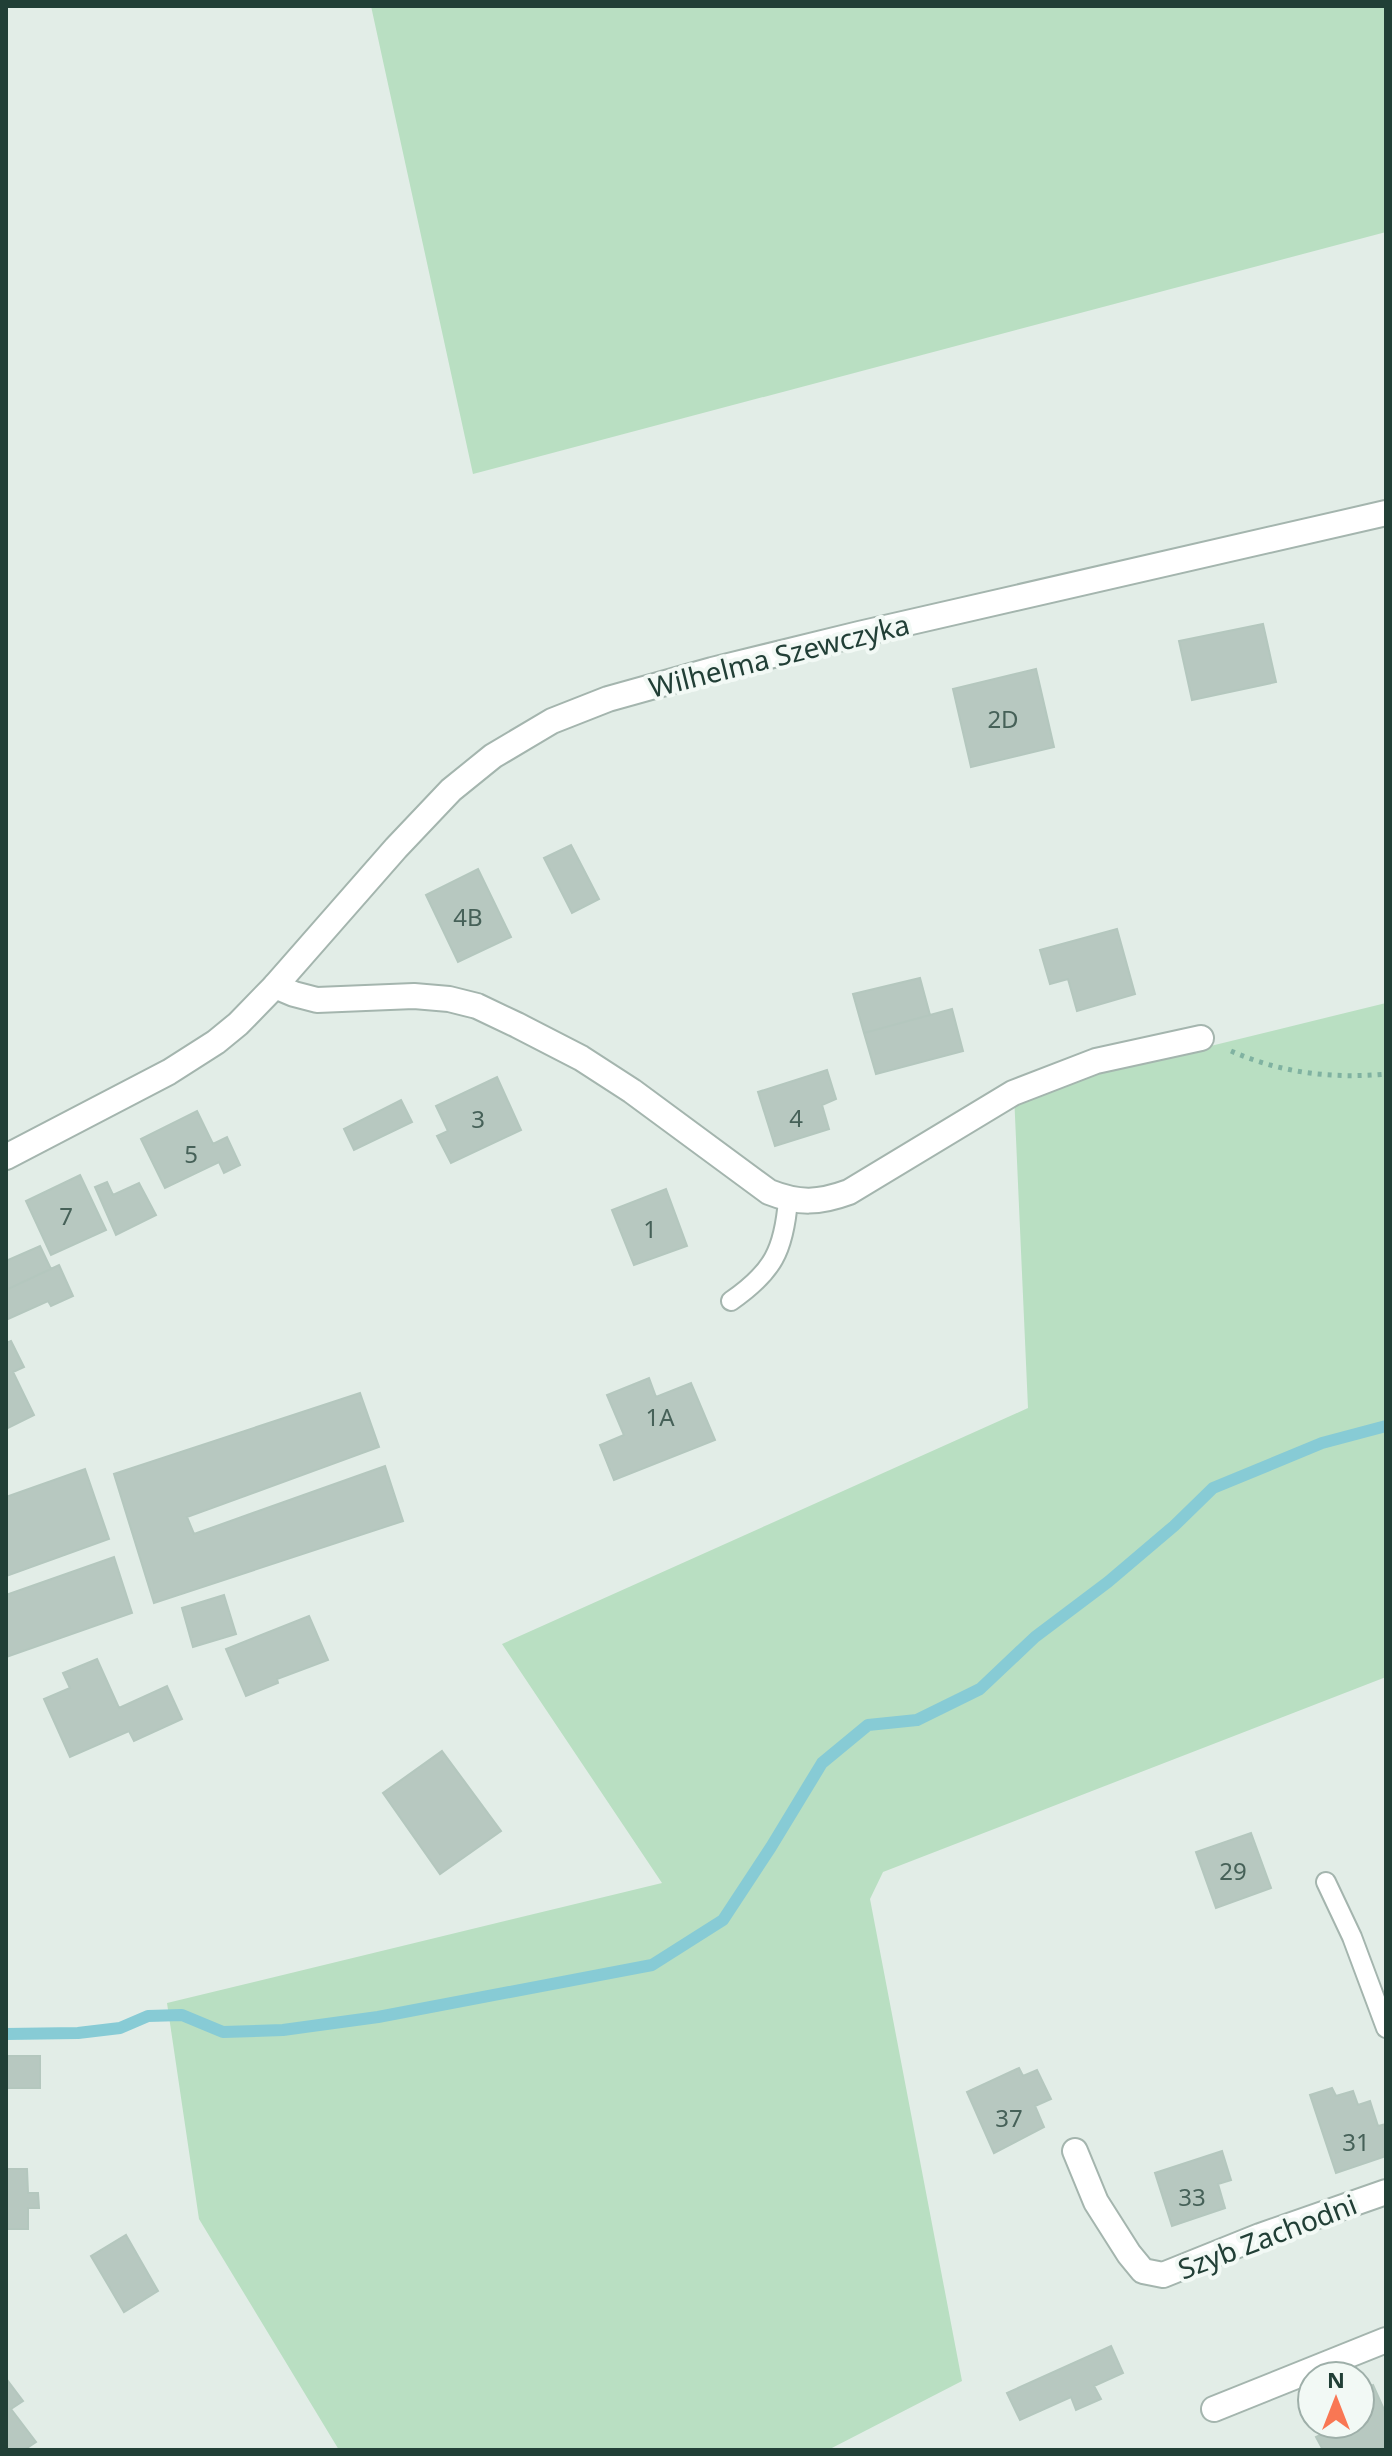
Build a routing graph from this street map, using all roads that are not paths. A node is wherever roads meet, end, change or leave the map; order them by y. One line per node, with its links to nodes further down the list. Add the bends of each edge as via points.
1 (1386, 513): 2 (street, Wilhelma Szewczyka, via 830,641 640,689 566,715 493,756 451,790)
2 (275, 986): 4 (street, Wilhelma Szewczyka, via 197,1055); 5 (street, via 317,1000 414,996 477,1006 581,1058 759,1185)
3 (1201, 1038): 5 (street, via 1096,1061 1047,1079 987,1107 849,1192 809,1202)
4 (6, 1157)
5 (788, 1200): 6 (lane, via 779,1248 767,1272)
6 (731, 1301)
7 (1326, 1882): 8 (lane)
8 (1386, 2028)
9 (1075, 2151): 10 (street, Szyb Zachodni, via 1096,2202 1129,2254 1143,2271 1163,2275)
10 (1386, 2192)
11 (1386, 2340): 12 (street)
12 (1214, 2409)

